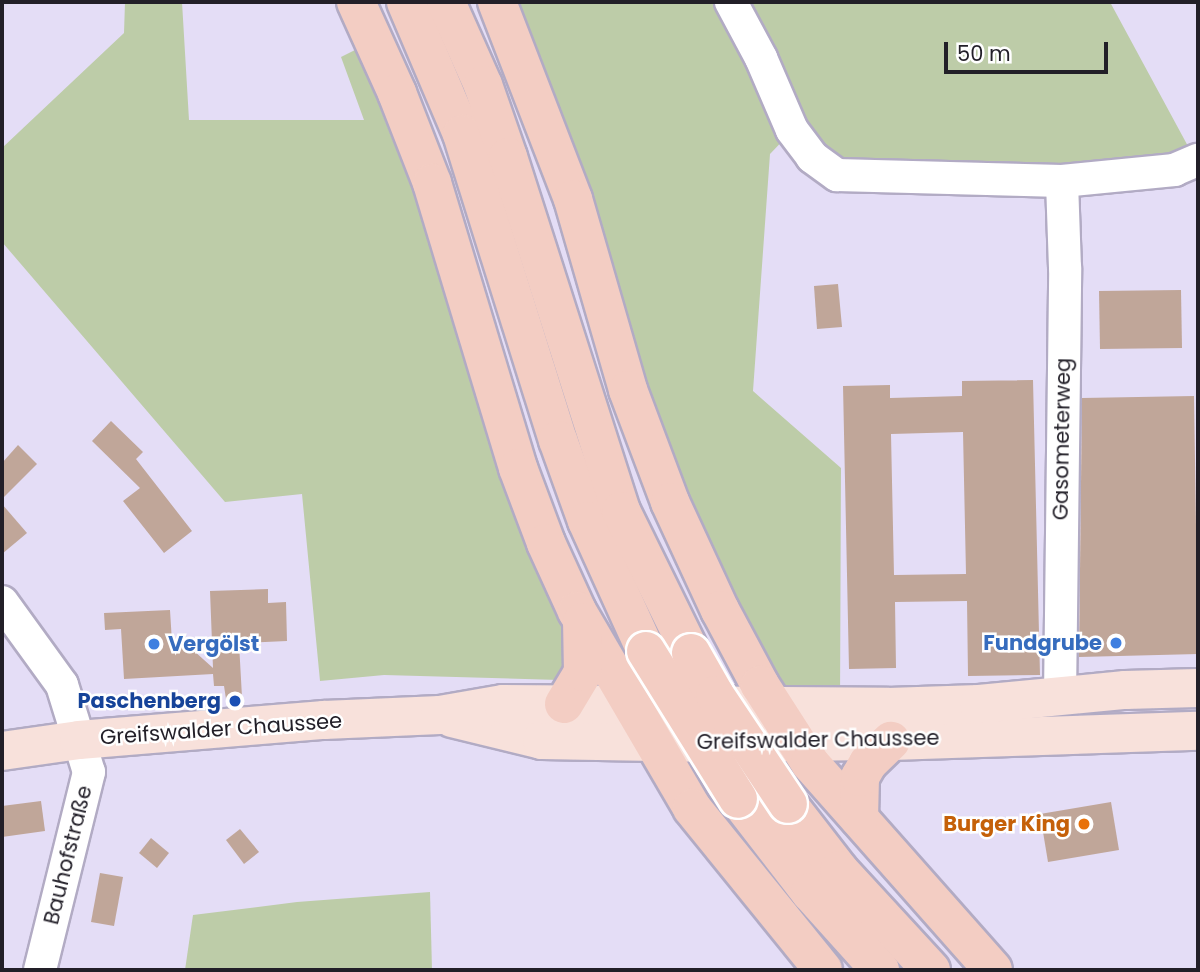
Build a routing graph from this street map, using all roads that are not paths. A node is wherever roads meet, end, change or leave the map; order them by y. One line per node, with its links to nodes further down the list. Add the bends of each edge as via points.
1 (356, 2): 10 (highway, via 432,183 518,468)
2 (406, 2): 7 (highway, via 448,96)
3 (446, 2): 7 (highway, via 483,85)
4 (498, 2): 15 (highway, via 554,142 628,390 670,502 720,610)
5 (732, 2): 8 (street, via 792,130 812,157 837,175)
6 (1198, 160): 8 (street, via 1174,170)
7 (491, 163): 26 (highway, bridge, via 558,440 587,521 646,651 738,799 810,892); 27 (highway, bridge, via 621,510 691,653 788,804 839,870)
8 (1062, 181): 12 (street, Gasometerweg)
9 (2, 602): 18 (street, Bauhofstraße, via 62,685)
10 (582, 622): 13 (highway, via 583,673); 14 (highway)
11 (1198, 688): 12 (main road, Greifswalder Chaussee)
12 (1060, 697): 15 (main road, Greifswalder Chaussee, via 979,704)
13 (564, 704): 14 (main road, Greifswalder Chaussee); 16 (main road, Greifswalder Chaussee, via 503,704)
14 (630, 705): 15 (main road, Greifswalder Chaussee); 19 (highway)
15 (774, 708): 21 (highway)
16 (440, 715): 18 (main road, Greifswalder Chaussee); 19 (main road, Greifswalder Chaussee, via 542,740)
17 (1198, 730): 20 (main road, Greifswalder Chaussee)
18 (79, 740): 22 (main road, Greifswalder Chaussee); 24 (street, Bauhofstraße, via 89,772)
19 (652, 741): 21 (main road, Greifswalder Chaussee); 25 (highway, via 692,808)
20 (891, 741): 21 (main road, Greifswalder Chaussee); 23 (highway, via 860,777)
21 (796, 743): 23 (highway)
22 (2, 751)
23 (859, 818): 28 (highway)
24 (40, 970)
25 (823, 970)
26 (880, 970)
27 (931, 970)
28 (993, 970)

